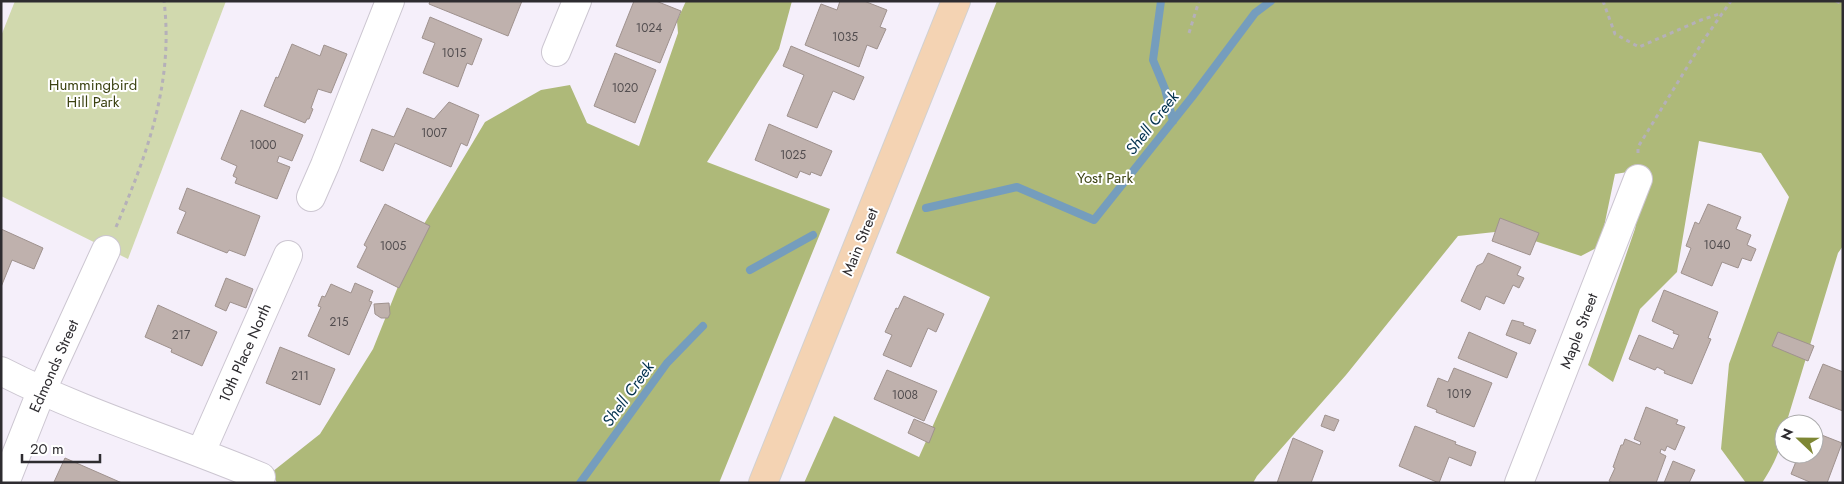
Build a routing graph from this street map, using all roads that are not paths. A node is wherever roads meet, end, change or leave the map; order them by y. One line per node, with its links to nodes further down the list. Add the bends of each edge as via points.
1 (390, 1): 6 (street)
2 (577, 1): 4 (street)
3 (956, 1): 14 (main road, Main Street)
4 (556, 52)
5 (1638, 179): 15 (street, Maple Street)
6 (311, 197)
7 (106, 250): 10 (street, Edmonds Street)
8 (288, 255): 11 (street, 10th Place North)
9 (1, 371): 10 (street)
10 (42, 392): 11 (street); 13 (street, Edmonds Street)
11 (201, 452): 12 (street)
12 (261, 477)
13 (5, 483)
14 (763, 483)
15 (1519, 483)

